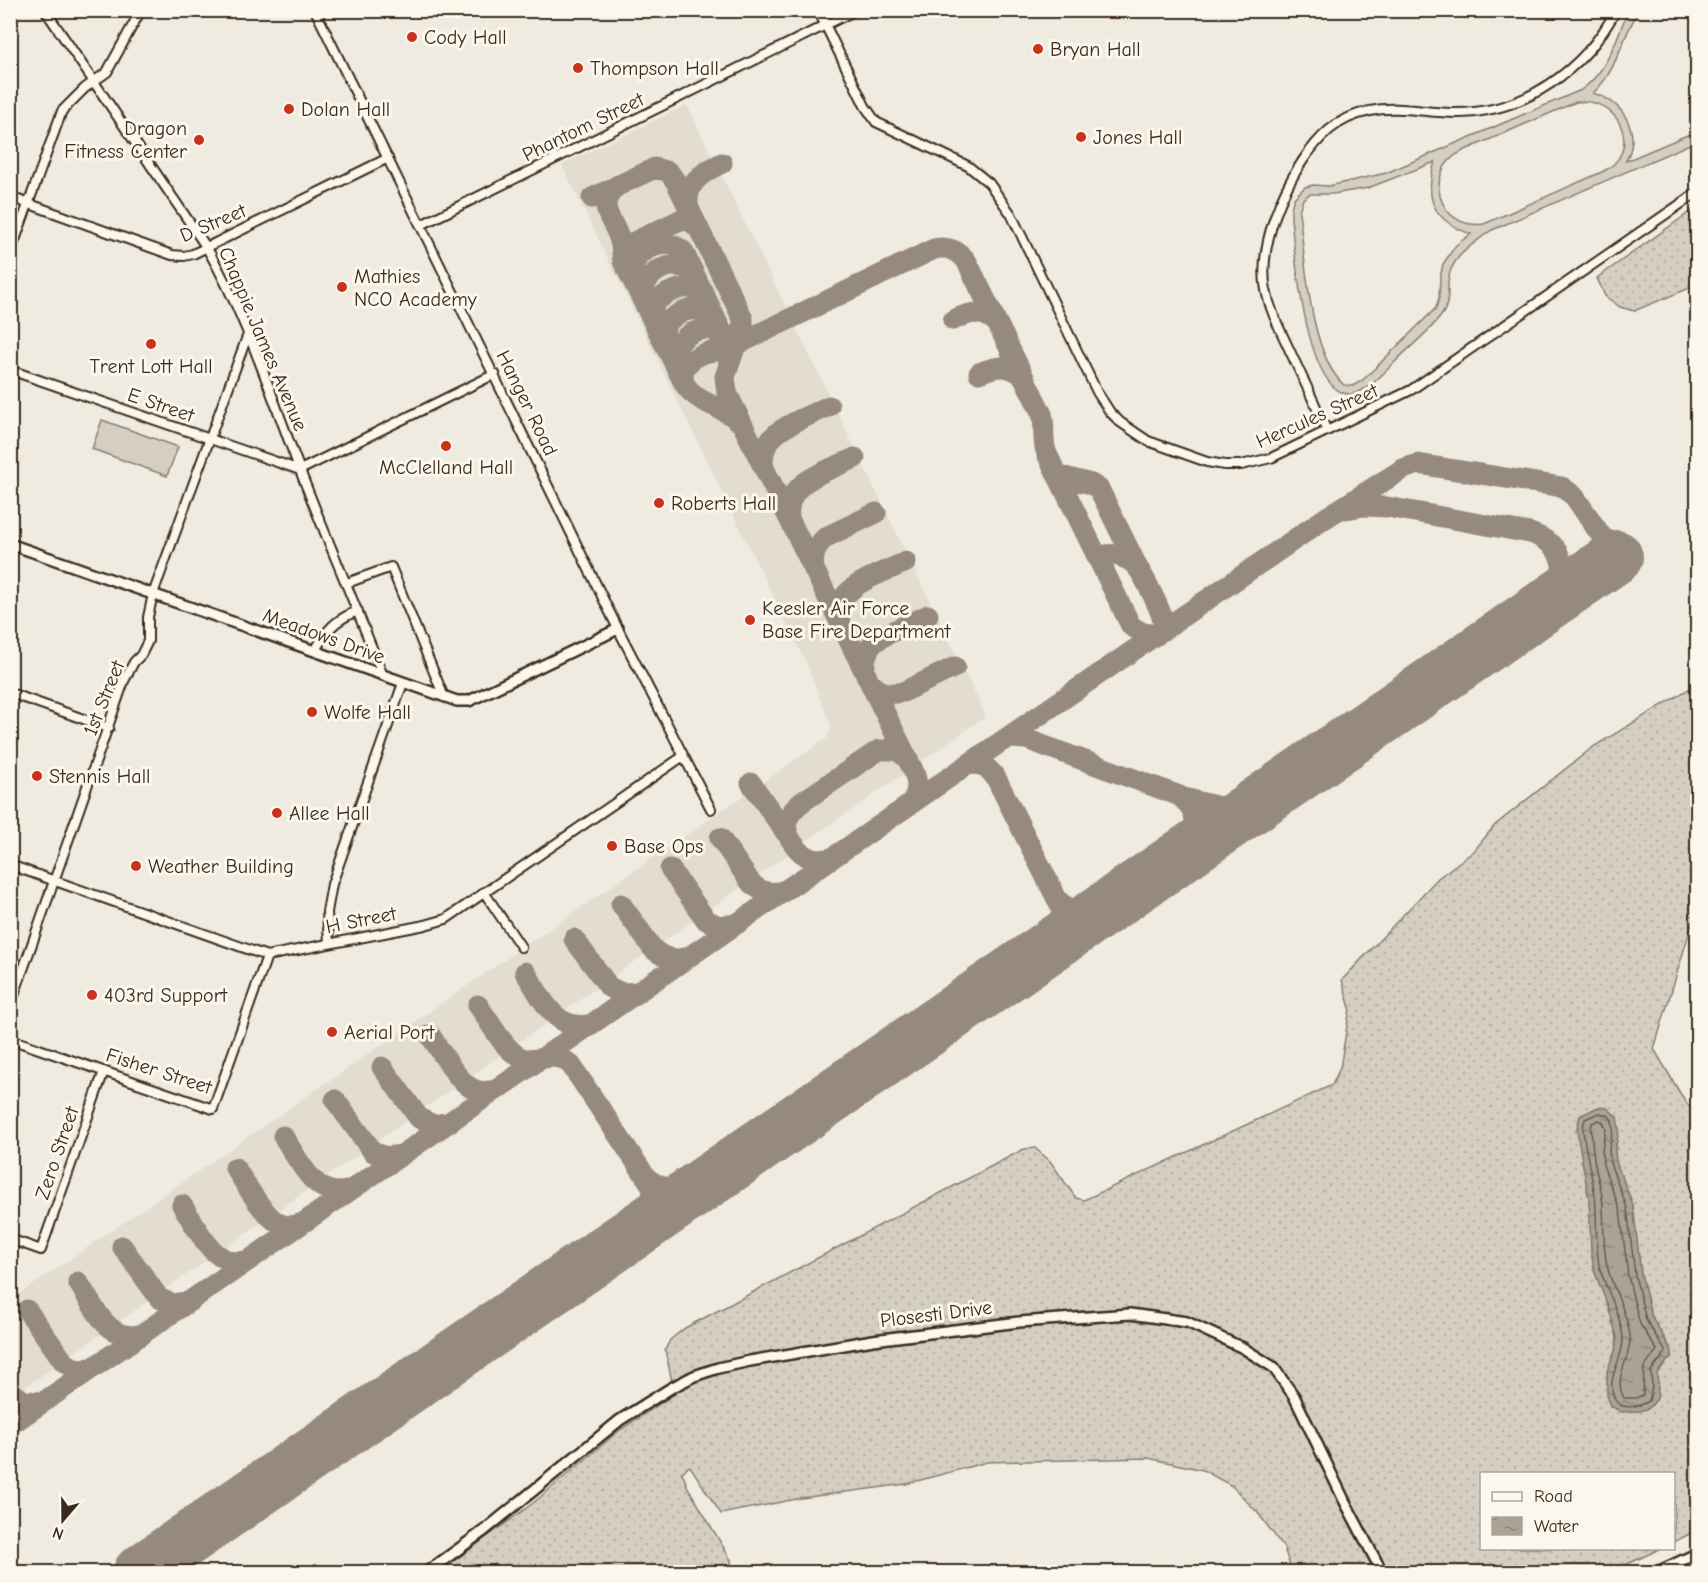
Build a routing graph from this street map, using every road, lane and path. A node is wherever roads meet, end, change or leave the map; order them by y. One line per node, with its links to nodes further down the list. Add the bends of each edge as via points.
1 (45, 10): 8 (street, Chappie James Avenue)
2 (141, 10): 8 (street, via 107,72)
3 (315, 10): 9 (street, Hanger Road)
4 (818, 10): 7 (street, Hercules Street)
5 (856, 10): 7 (street, Phantom Street)
6 (1616, 10): 19 (street, via 1584,57 1533,94 1474,112 1394,108 1357,114 1328,131 1302,161 1273,226 1264,278 1271,309)
7 (825, 26): 13 (street, Phantom Street); 19 (street, Hercules Street, via 876,122 968,166 997,192 1097,392 1120,422 1148,441 1225,465 1271,458)
8 (94, 81): 12 (street, via 62,111); 14 (street, Chappie James Avenue)
9 (388, 158): 13 (street, Hanger Road); 14 (street, D Street)
10 (1698, 192): 19 (street, Hercules Street, via 1411,390)
11 (10, 197): 12 (street, D Street)
12 (28, 204): 14 (street, D Street, via 172,255 184,256); 15 (street)
13 (421, 225): 18 (street, Hanger Road)
14 (207, 248): 16 (street, Chappie James Avenue)
15 (10, 254)
16 (248, 334): 20 (street, 1st Street); 21 (street, Chappie James Avenue)
17 (10, 370): 20 (street, E Street)
18 (495, 374): 21 (street); 26 (street, Hanger Road)
19 (1327, 431)
20 (209, 439): 21 (street, E Street); 24 (street, 1st Street)
21 (300, 470): 23 (street, Chappie James Avenue)
22 (10, 544): 24 (street, Meadows Drive)
23 (347, 583): 25 (street, Chappie James Avenue); 31 (street, via 391,567)
24 (153, 594): 27 (street, Meadows Drive); 32 (street, 1st Street, via 148,641 127,672)
25 (358, 611): 27 (street, via 335,622); 28 (street, Chappie James Avenue)
26 (618, 628): 31 (street, Meadows Drive, via 469,701); 33 (street, Hanger Road)
27 (315, 651): 28 (street, Meadows Drive)
28 (383, 676): 29 (street, Meadows Drive)
29 (403, 683): 31 (street, Meadows Drive); 38 (street, via 332,884 327,912)
30 (10, 693): 32 (street)
31 (444, 697)
32 (109, 728): 36 (street, 1st Street)
33 (682, 757): 34 (street, Hanger Road); 37 (street, H Street)
34 (711, 809)
35 (10, 865): 36 (street)
36 (54, 880): 40 (street); 41 (street, 1st Street)
37 (484, 892): 38 (street, H Street, via 446,919); 39 (street)
38 (329, 943): 40 (street, H Street)
39 (520, 947)
40 (267, 956): 43 (street, Fisher Street, via 213,1109)
41 (10, 1007)
42 (10, 1039): 43 (street, Fisher Street)
43 (104, 1071): 44 (street, Zero Street, via 41,1250)
44 (10, 1239)
45 (1698, 1553): 48 (street)
46 (427, 1572): 47 (street, Plosesti Drive, via 620,1420 694,1376 750,1361 873,1340 1019,1322 1130,1314 1186,1322 1243,1348 1273,1367 1294,1396)
47 (1382, 1572)
48 (1660, 1572)

